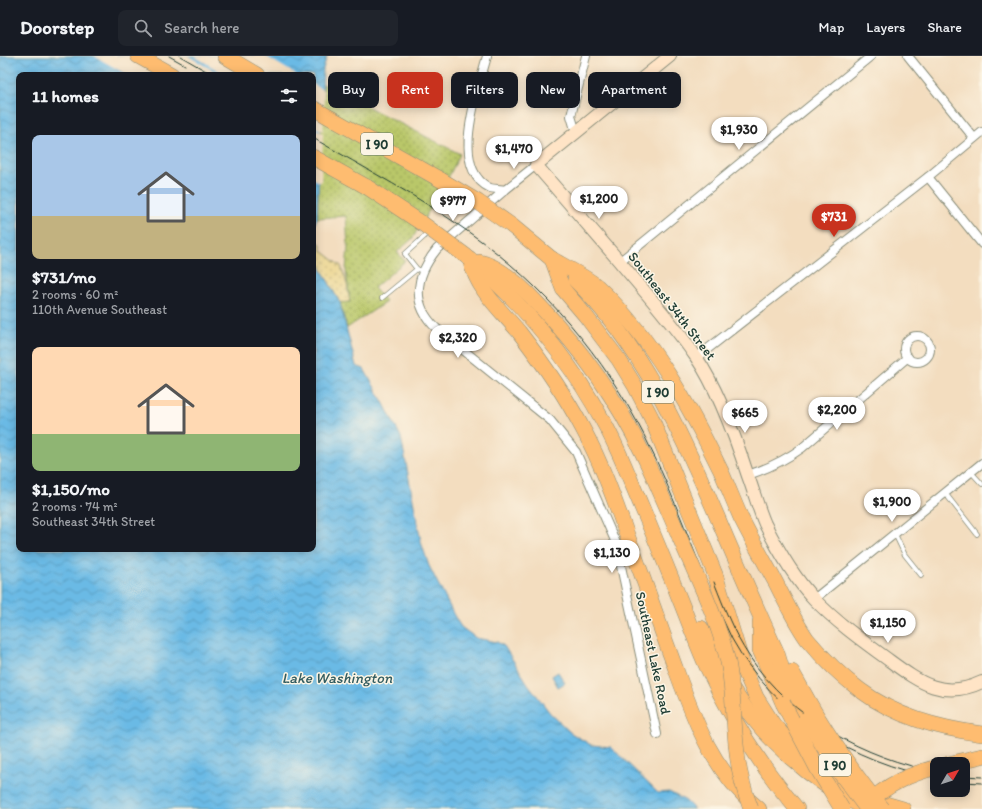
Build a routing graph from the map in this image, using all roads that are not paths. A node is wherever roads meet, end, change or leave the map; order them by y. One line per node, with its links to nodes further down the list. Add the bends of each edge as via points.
1 (138, 56): 8 (highway)
2 (225, 56): 9 (highway)
3 (487, 56): 17 (street, via 470,122 469,158 480,180 490,188)
4 (586, 56): 11 (street, via 571,116)
5 (670, 56): 11 (street)
6 (871, 56): 21 (street)
7 (908, 56): 13 (street)
8 (167, 72)
9 (252, 72)
10 (316, 110): 20 (highway, I 90, bridge, via 478,202)
11 (578, 130): 15 (street)
12 (982, 132): 13 (street)
13 (974, 138): 16 (street)
14 (316, 159): 22 (highway, bridge, via 384,198 442,238)
15 (536, 165): 17 (street); 21 (street, Southeast 34th Street)
16 (928, 177): 19 (street); 26 (street)
17 (505, 190): 23 (street, via 437,249)
18 (425, 236): 23 (lane, via 405,254)
19 (982, 244)
20 (552, 259): 37 (highway, I 90, via 589,293 612,321 651,379 694,462); 41 (highway, via 597,286 626,317 663,366 682,396 721,472 741,518 806,638 859,690 894,711 926,724); 51 (highway, via 563,289 590,320 619,360 651,416 714,569 744,670 762,708 781,733 821,769 882,803)
21 (619, 262): 26 (street, Southeast 34th Street, via 645,291)
22 (476, 266): 32 (highway, via 522,309 568,364 616,447); 45 (highway, bridge, via 508,276 533,299 598,378 643,453 725,650 739,766); 46 (highway, via 482,289 552,377 593,448 614,496 699,731 707,748 728,778 741,794)
23 (420, 270): 24 (lane); 40 (street, Southeast Lake Road, via 419,296 428,320 550,420 576,452 616,543)
24 (382, 298)
25 (908, 357): 29 (street, via 802,448 771,467)
26 (696, 358): 29 (street, Southeast 34th Street, via 712,386)
27 (982, 463): 28 (street)
28 (971, 472): 30 (lane); 31 (street)
29 (748, 475): 36 (street, Southeast 34th Street, via 765,523 778,548)
30 (982, 484)
31 (945, 493): 33 (street); 34 (lane)
32 (653, 532): 47 (highway, via 706,666 724,703 744,737); 49 (highway, via 720,667 764,732 818,780)
33 (895, 533): 35 (lane, via 905,555); 36 (street)
34 (977, 534)
35 (921, 574)
36 (814, 599): 38 (street, Southeast 34th Street, via 860,639 924,683 951,690 964,689)
37 (761, 617): 39 (highway, I 90, via 785,679); 48 (highway, bridge, via 760,650 817,768)
38 (982, 682)
39 (811, 716): 49 (highway, I 90, bridge, via 841,774); 50 (highway, bridge)
40 (657, 734)
41 (982, 734)
42 (982, 756): 43 (highway)
43 (970, 759)
44 (930, 769): 49 (highway, bridge, via 900,780 879,794)
45 (751, 809)
46 (759, 809)
47 (797, 809)
48 (842, 809)
49 (866, 809)
50 (884, 809)
51 (903, 809)

